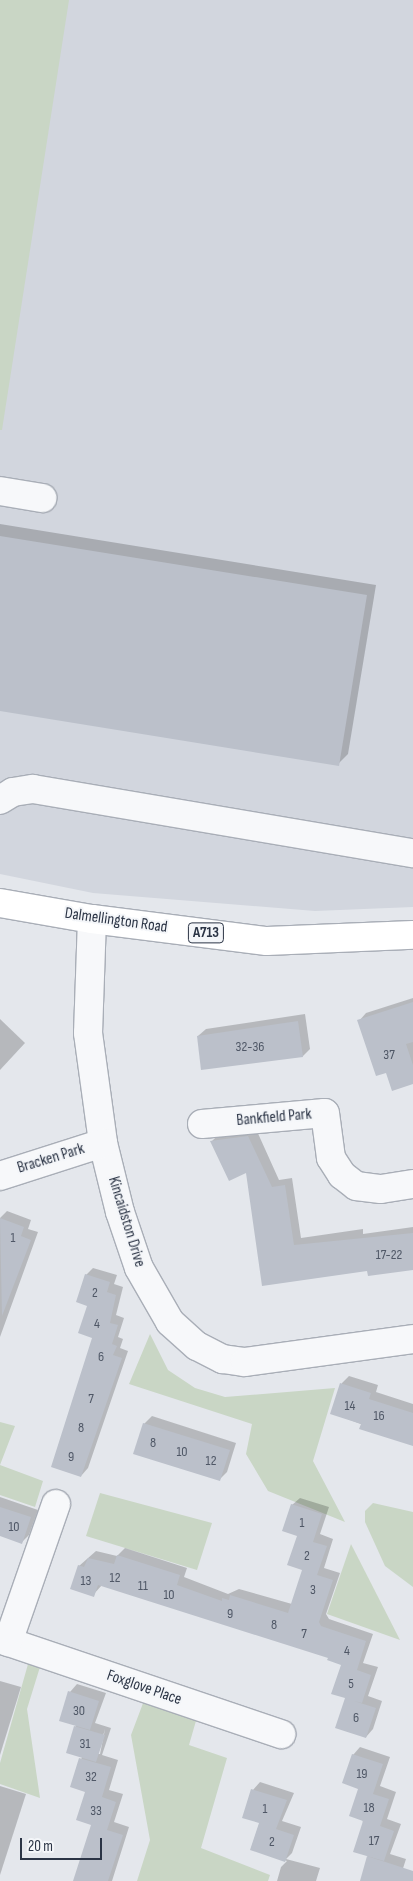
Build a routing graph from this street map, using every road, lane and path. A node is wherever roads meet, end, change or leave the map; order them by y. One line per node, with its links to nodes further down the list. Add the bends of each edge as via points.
1 (0, 492): 2 (street)
2 (42, 498)
3 (0, 800): 4 (street, via 13,792 33,789)
4 (413, 853)
5 (0, 903): 6 (main road, Dalmellington Road / A713)
6 (92, 919): 7 (main road, Dalmellington Road / A713, via 267,941); 9 (street, Kincaidston Drive, via 88,1033)
7 (413, 936)
8 (202, 1124): 11 (street, Bankfield Park, via 324,1113 331,1158 342,1175 356,1186 382,1189)
9 (103, 1143): 10 (street, Bracken Park); 12 (street, Kincaidston Drive, via 120,1212 139,1268 170,1322 197,1346 223,1359 245,1362)
10 (0, 1176)
11 (413, 1184)
12 (413, 1339)
13 (56, 1504): 14 (street, Foxglove Place)
14 (4, 1641): 15 (street, Foxglove Place)
15 (280, 1734)

